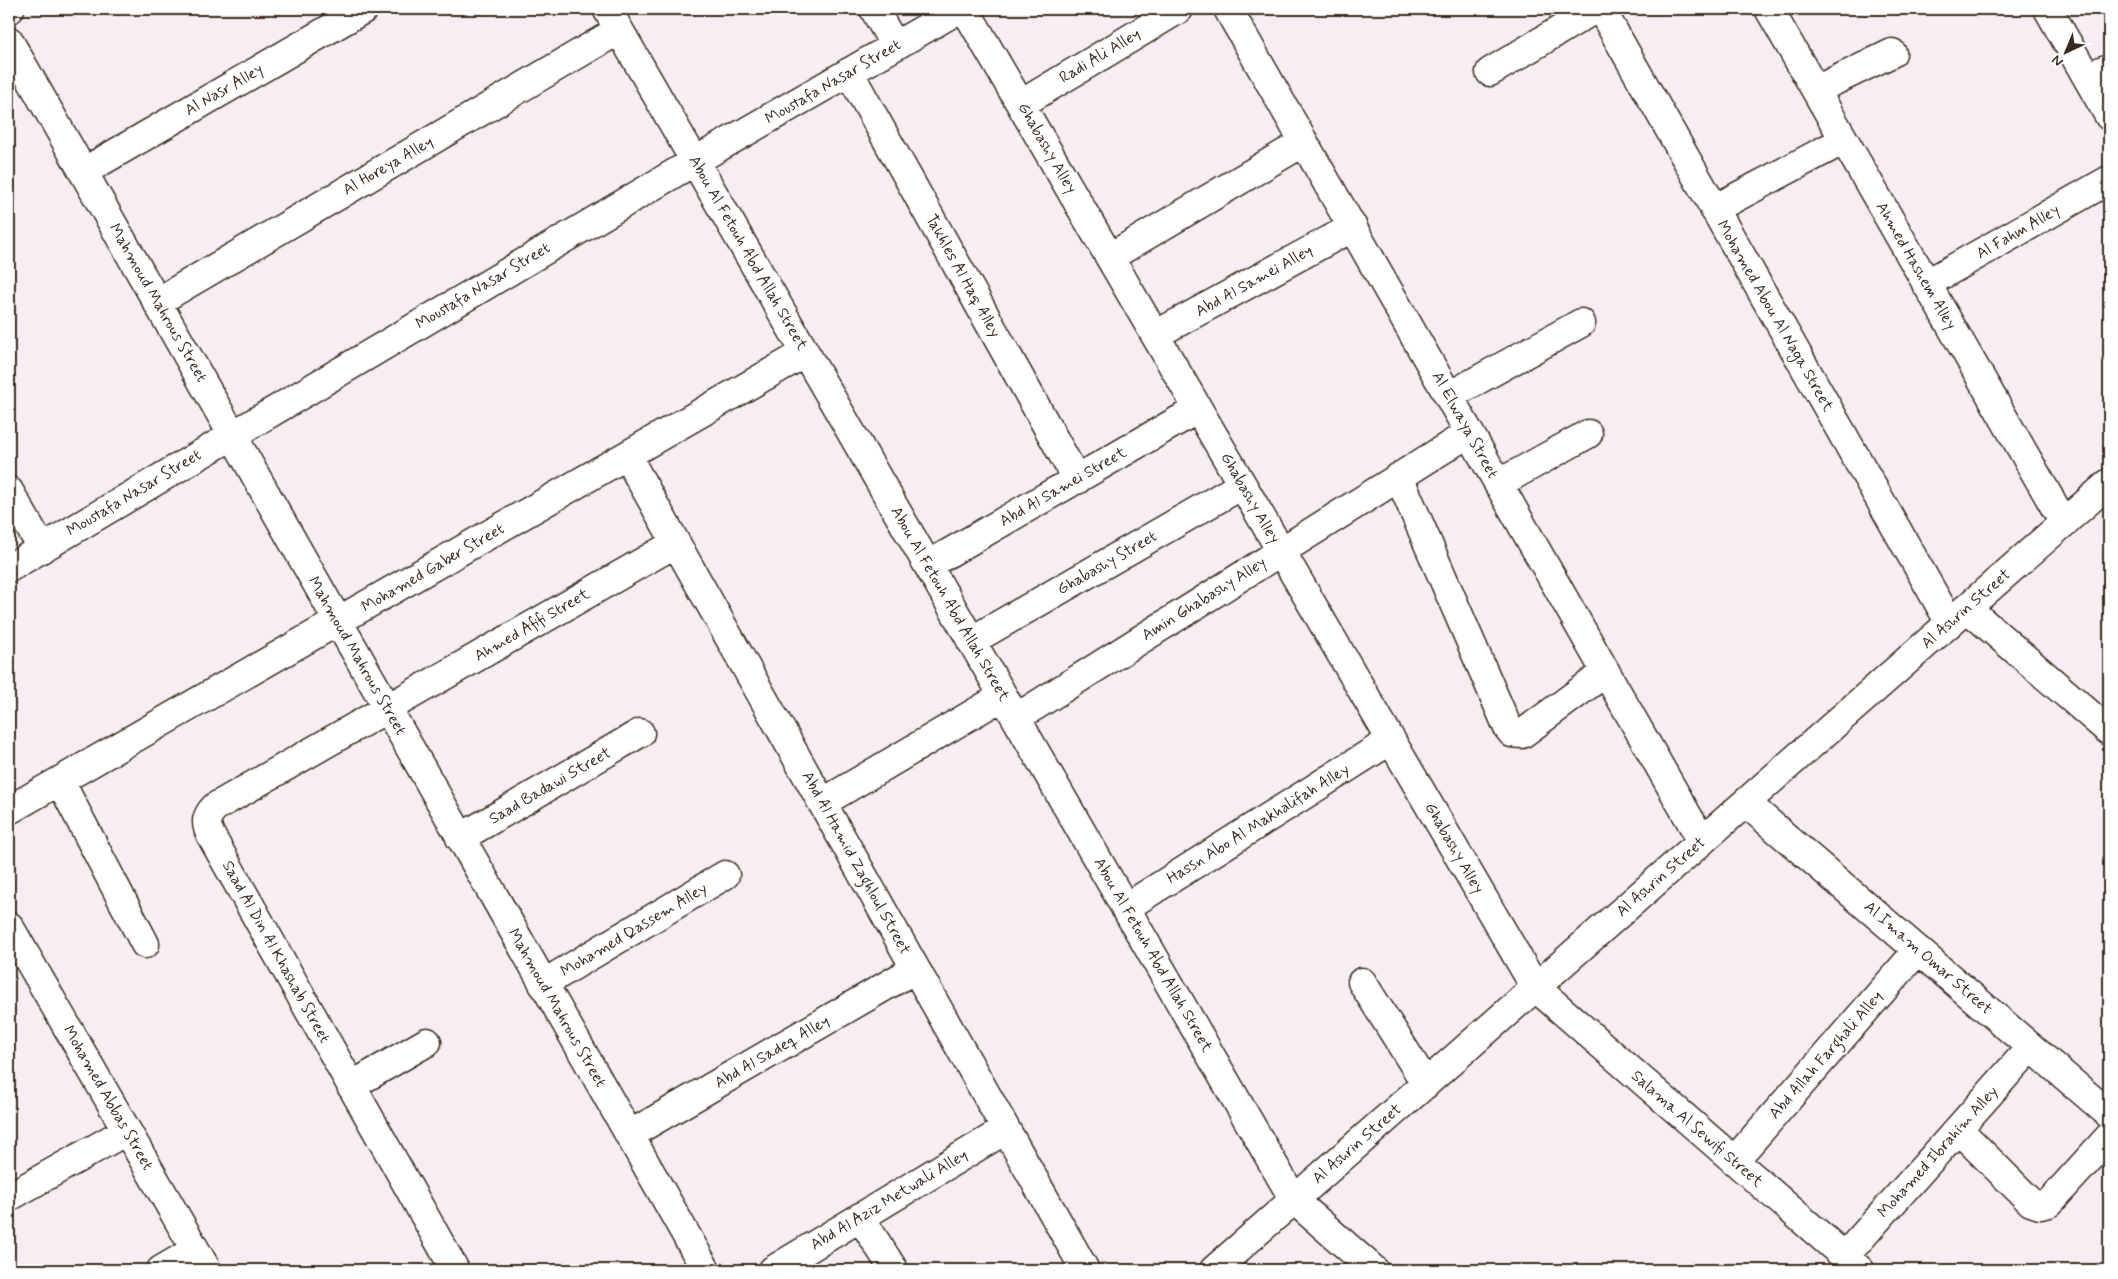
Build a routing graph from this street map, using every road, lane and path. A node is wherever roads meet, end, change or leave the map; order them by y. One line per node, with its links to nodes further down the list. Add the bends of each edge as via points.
1 (364, 9): 24 (street, Al Nasr Alley)
2 (874, 9): 13 (street)
3 (959, 9): 13 (street, Moustafa Nasar Street)
4 (965, 9): 19 (street, Ghabashy Alley)
5 (1179, 9): 19 (street, Radi Ali Alley)
6 (1228, 9): 22 (street, Al Elwaya Street)
7 (1595, 9): 16 (street)
8 (1600, 9): 26 (street, Mohamed Abou Al Naga Street)
9 (1769, 9): 18 (street, Ahmed Hashem Alley)
10 (2048, 9): 17 (street)
11 (611, 14): 23 (street, Abou Al Fetouh Abd Allah Street); 30 (street, Al Horeya Alley)
12 (9, 41): 24 (street, Mahmoud Mahrous Street)
13 (895, 46): 15 (street, Moustafa Nasar Street)
14 (1892, 53): 18 (street)
15 (849, 72): 23 (street, Moustafa Nasar Street); 41 (street, Takhles Al Haq Alley)
16 (1490, 72)
17 (2098, 72): 20 (street)
18 (1816, 90): 21 (street, Ahmed Hashem Alley)
19 (1021, 104): 28 (street, Ghabashy Alley)
20 (2109, 116)
21 (1844, 140): 26 (street); 29 (street, Ahmed Hashem Alley)
22 (1304, 142): 27 (street, Al Elwaya Street); 28 (street)
23 (695, 161): 33 (street, Abou Al Fetouh Abd Allah Street); 38 (street, Moustafa Nasar Street)
24 (83, 172): 30 (street, Mahmoud Mahrous Street)
25 (2109, 180): 29 (street, Al Fahm Alley)
26 (1714, 209): 52 (street, Mohamed Abou Al Naga Street)
27 (1353, 227): 32 (street, Abd Al Samei Alley); 34 (street, Al Elwaya Street)
28 (1110, 257): 32 (street, Ghabashy Alley)
29 (1926, 284): 46 (street, Ahmed Hashem Alley)
30 (157, 302): 38 (street, Mahmoud Mahrous Street)
31 (1581, 323): 34 (street)
32 (1155, 335): 35 (street, Ghabashy Alley)
33 (805, 352): 39 (street, Mohamed Gaber Street); 50 (street, Abou Al Fetouh Abd Allah Street)
34 (1449, 396): 36 (street, Al Elwaya Street)
35 (1198, 409): 41 (street, Abd Al Samei Street); 44 (street, Ghabashy Alley)
36 (1469, 433): 40 (street, Amin Ghabashy Alley); 43 (street, Al Elwaya Street)
37 (1588, 434): 43 (street)
38 (232, 435): 48 (street, Moustafa Nasar Street); 53 (street, Mahmoud Mahrous Street)
39 (627, 456): 47 (street, Abd Al Hamid Zaghloul Street); 53 (street, Mohamed Gaber Street)
40 (1399, 477): 49 (street, Amin Ghabashy Alley); 55 (street, via 1512,733 1522,734)
41 (1076, 480): 50 (street, Abd Al Samei Street)
42 (2109, 483): 46 (street, Al Ashrin Street)
43 (1498, 484): 55 (street, Al Elwaya Street)
44 (1242, 485): 49 (street, Ghabashy Alley); 54 (street, Ghabashy Street)
45 (9, 490): 48 (street)
46 (2064, 523): 52 (street, Al Ashrin Street)
47 (676, 543): 57 (street, Ahmed Afifi Street); 62 (street, Abd Al Hamid Zaghloul Street)
48 (42, 548): 51 (street, Moustafa Nasar Street)
49 (1281, 551): 56 (street, Amin Ghabashy Alley); 60 (street, Ghabashy Alley)
50 (928, 566): 54 (street, Abou Al Fetouh Abd Allah Street)
51 (9, 568)
52 (1959, 616): 58 (street, Mohamed Abou Al Naga Street); 63 (street, Al Ashrin Street)
53 (338, 622): 57 (street, Mahmoud Mahrous Street); 61 (street, Mohamed Gaber Street)
54 (971, 641): 56 (street, Abou Al Fetouh Abd Allah Street)
55 (1606, 672): 66 (street, Al Elwaya Street)
56 (1009, 707): 62 (street, Amin Ghabashy Alley); 68 (street, Abou Al Fetouh Abd Allah Street)
57 (387, 708): 65 (street, Mahmoud Mahrous Street); 79 (street, Saad Al Din Al Khashab Street, via 215,807 208,814 206,825)
58 (2109, 731)
59 (640, 733): 65 (street, Saad Badawi Street)
60 (1391, 740): 68 (street, Hassn Abo Al Makhalifah Alley); 75 (street, Ghabashy Alley)
61 (60, 781): 64 (street, Mohamed Gaber Street); 70 (street)
62 (822, 803): 72 (street, Abd Al Hamid Zaghloul Street)
63 (1746, 803): 66 (street, Al Ashrin Street); 71 (street, Al Imam Omar Street)
64 (9, 810)
65 (460, 838): 74 (street, Mahmoud Mahrous Street)
66 (1702, 841): 75 (street, Al Ashrin Street)
67 (725, 875): 74 (street, Mohamed Qassem Alley)
68 (1125, 908): 88 (street, Abou Al Fetouh Abd Allah Street)
69 (9, 926): 82 (street, Mohamed Abbas Street)
70 (145, 944)
71 (1918, 950): 77 (street, Al Imam Omar Street); 86 (street, Abd Allah Farghali Alley)
72 (915, 969): 83 (street, Abd Al Hamid Zaghloul Street); 84 (street, Abd Al Sadeq Alley)
73 (1362, 982): 78 (street)
74 (543, 984): 84 (street, Mahmoud Mahrous Street)
75 (1535, 988): 78 (street, Al Ashrin Street); 86 (street, Salama Al Sewifi Street)
76 (427, 1042): 79 (street)
77 (2031, 1047): 80 (street, Al Imam Omar Street); 81 (street, Mohamed Ibrahim Alley)
78 (1426, 1084): 88 (street, Al Ashrin Street)
79 (351, 1086): 93 (street, Saad Al Din Al Khashab Street)
80 (2109, 1114)
81 (1958, 1129): 85 (street, via 2031,1202 2040,1205 2049,1203); 91 (street, Mohamed Ibrahim Alley)
82 (126, 1130): 87 (street); 90 (street, Mohamed Abbas Street)
83 (1006, 1130): 89 (street, Abd Al Aziz Metwali Alley); 97 (street, Abd Al Hamid Zaghloul Street)
84 (629, 1135): 94 (street, Mahmoud Mahrous Street)
85 (2109, 1137)
86 (1734, 1160): 91 (street, Salama Al Sewifi Street)
87 (9, 1197)
88 (1294, 1200): 98 (street, Al Ashrin Street); 99 (street, Abou Al Fetouh Abd Allah Street)
89 (860, 1217): 95 (street, Abd Al Aziz Metwali Alley); 96 (street)
90 (201, 1260): 92 (street)
91 (1852, 1264)
92 (161, 1270)
93 (455, 1270)
94 (706, 1270)
95 (773, 1270)
96 (894, 1270)
97 (1084, 1270)
98 (1214, 1270)
99 (1374, 1270)

